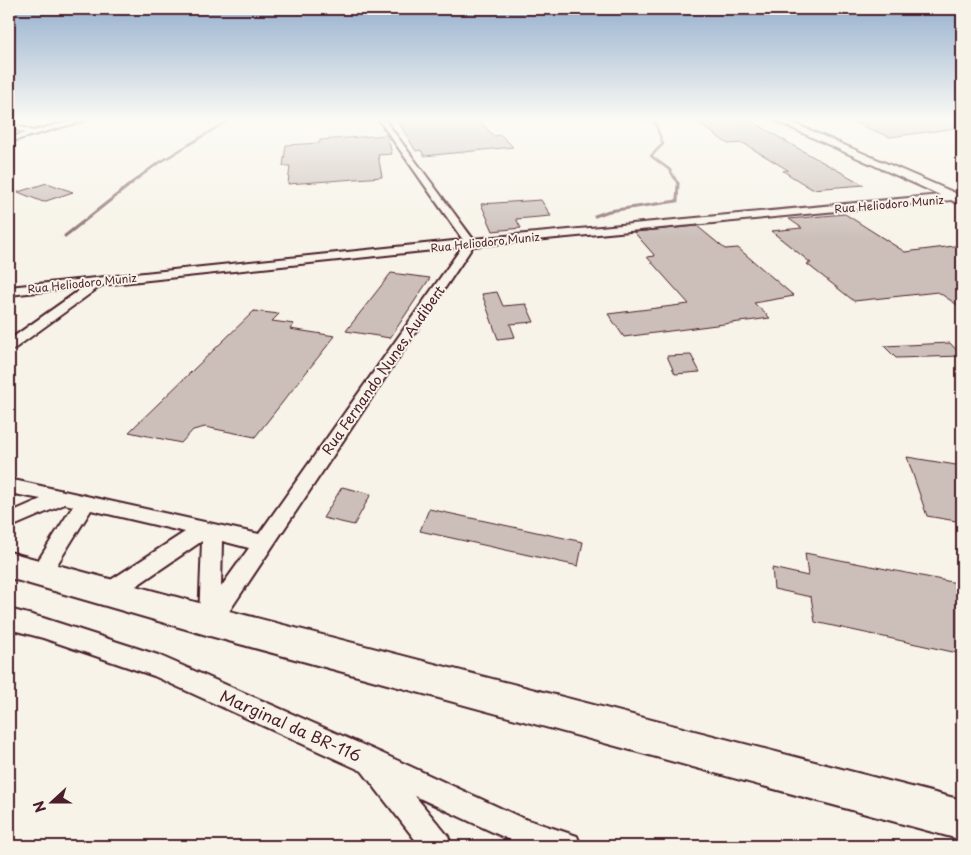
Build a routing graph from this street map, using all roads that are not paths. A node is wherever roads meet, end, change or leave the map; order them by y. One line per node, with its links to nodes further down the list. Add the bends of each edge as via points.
1 (411, 160): 4 (street)
2 (872, 160): 3 (main road)
3 (959, 198): 4 (street, Rua Heliodoro Muniz)
4 (470, 243): 5 (street, Rua Heliodoro Muniz); 13 (street, Rua Fernando Nunes Audibert)
5 (98, 281): 6 (street, Rua Heliodoro Muniz); 7 (street)
6 (9, 291)
7 (9, 346)
8 (9, 486): 9 (street)
9 (64, 497): 10 (street); 11 (street)
10 (86, 502): 12 (street); 15 (street)
11 (9, 521)
12 (208, 530): 13 (street); 16 (street); 18 (street)
13 (264, 543): 18 (street, Rua Fernando Nunes Audibert)
14 (9, 565): 15 (highway)
15 (41, 573): 16 (highway)
16 (110, 592): 18 (highway)
17 (9, 619): 19 (street, Marginal da BR-116, via 158,666)
18 (210, 621): 20 (highway)
19 (370, 761): 21 (street); 22 (street, Marginal da BR-116, via 519,831)
20 (962, 820)
21 (438, 846)
22 (567, 846)

